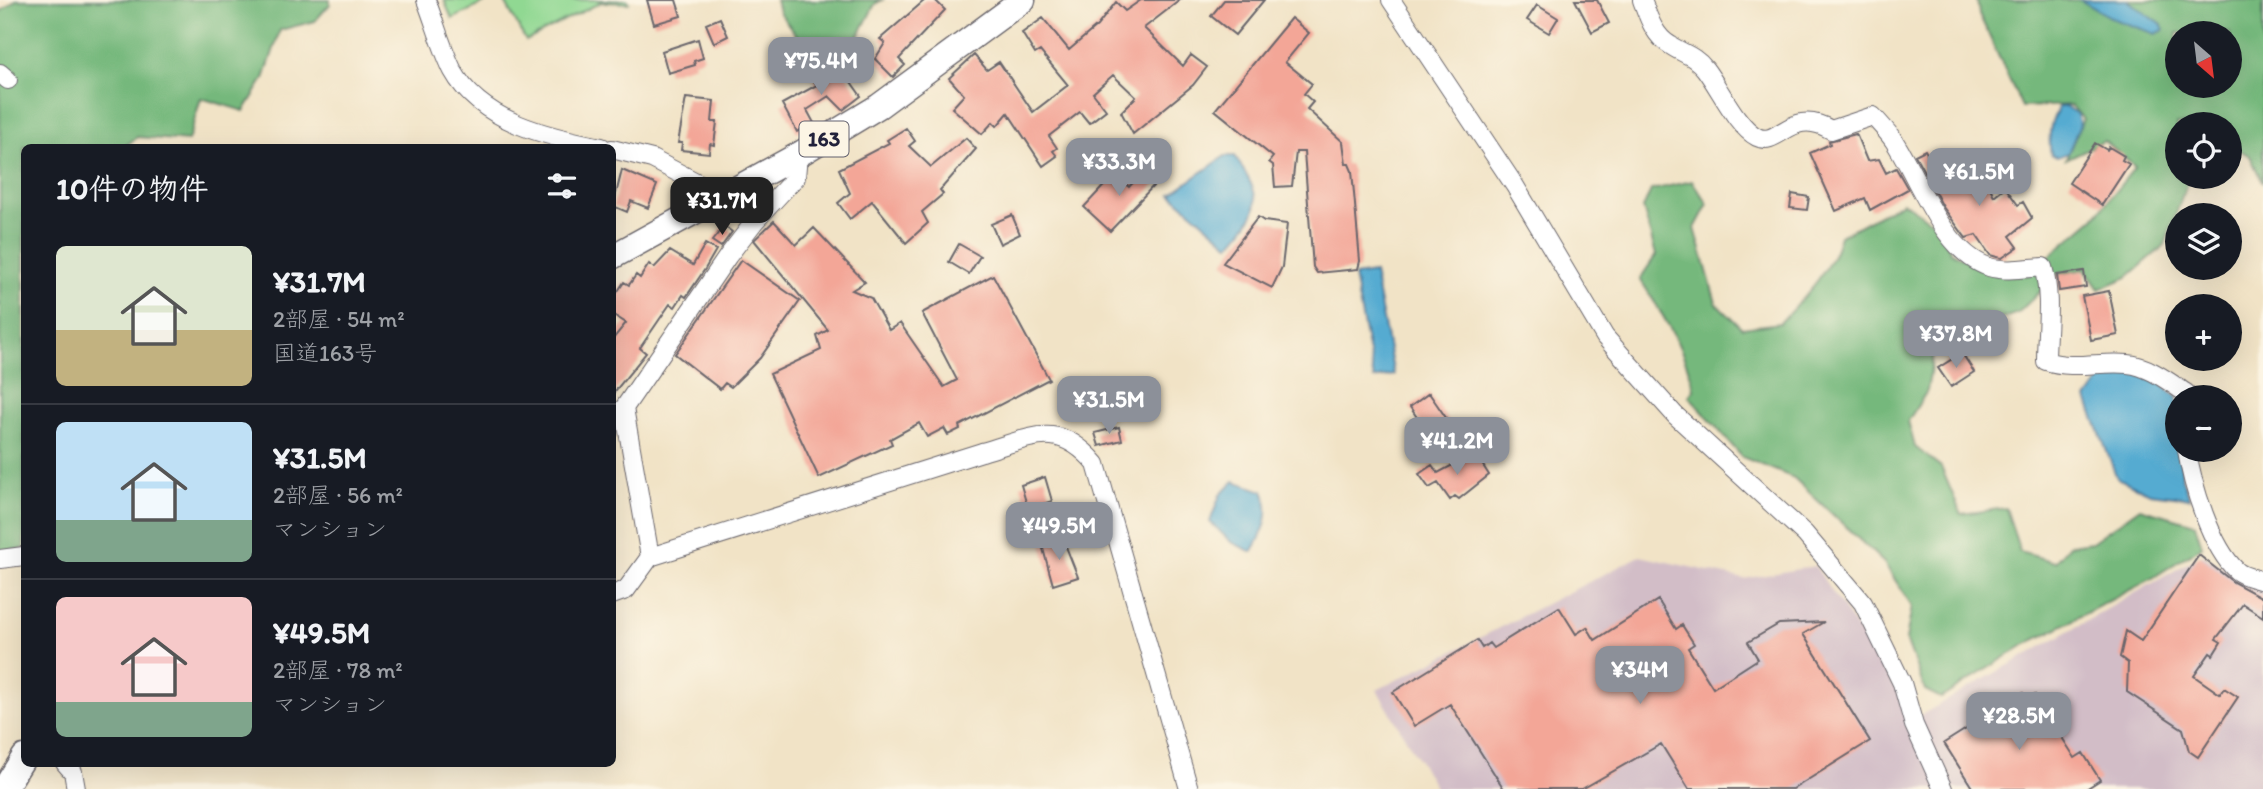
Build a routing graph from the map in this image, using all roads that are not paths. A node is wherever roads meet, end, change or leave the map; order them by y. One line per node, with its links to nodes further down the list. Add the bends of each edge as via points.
1 (426, 0): 5 (street, via 454,71 474,97 513,122)
2 (1023, 0): 7 (highway, 163, via 879,106)
3 (1391, 0): 21 (street, via 1514,186 1605,337 1675,415 1805,534 1863,603 1902,683 1914,725)
4 (1642, 0): 10 (street, via 1657,33 1703,66 1742,125 1758,138 1769,138 1801,121 1815,121 1831,130 1873,116 1893,139 1926,200 1965,255 1990,267 2043,267 2050,292 2045,316 2046,362 2066,367 2129,364)
5 (587, 144)
6 (616, 150): 8 (street, via 652,159)
7 (798, 155): 8 (highway, 163); 11 (street, via 796,177 728,256)
8 (723, 196): 9 (highway, 163)
9 (616, 255)
10 (2174, 385)
11 (618, 413): 14 (street)
12 (2190, 462): 16 (street, via 2221,554 2240,573)
13 (21, 556): 15 (street)
14 (650, 557): 17 (street, via 626,590); 20 (street, via 982,452 1061,435 1081,446 1096,464)
15 (0, 559)
16 (2263, 581)
17 (616, 594)
18 (21, 762): 19 (highway)
19 (4, 789)
20 (1189, 789)
21 (1943, 789)

